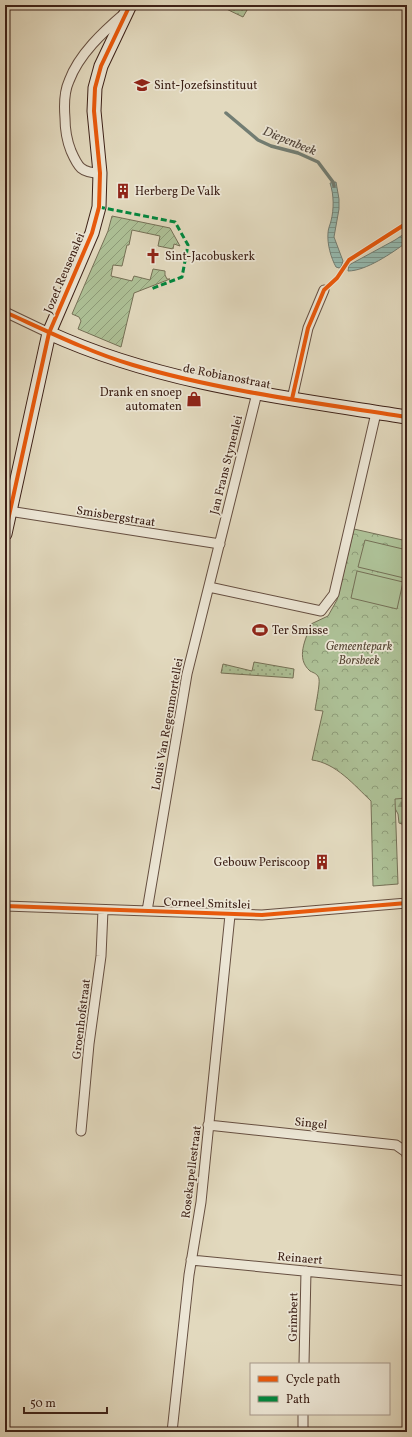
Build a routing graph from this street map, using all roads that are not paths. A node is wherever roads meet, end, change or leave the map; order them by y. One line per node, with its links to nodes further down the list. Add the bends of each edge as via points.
1 (128, 8): 2 (street, Jozef Reusenslei, via 101,66 95,88 94,111); 2 (street, via 81,59 68,82 65,96 65,123 69,144 77,164 90,173)
2 (100, 173): 5 (street, Jozef Reusenslei, via 99,207 92,233)
3 (324, 290): 7 (street, via 308,328)
4 (5, 312): 5 (street)
5 (49, 332): 6 (street, de Robianostraat, via 133,365 198,382); 10 (street, Jozef Reusenslei)
6 (257, 393): 7 (street, de Robianostraat); 12 (street, Jan Frans Stynenlei)
7 (292, 399): 8 (street, de Robianostraat)
8 (376, 412): 9 (street, de Robianostraat); 13 (street, via 334,594 321,611)
9 (407, 417)
10 (9, 511): 11 (street, Jozef Reusenslei); 12 (street, Smisbergstraat)
11 (5, 534)
12 (220, 544): 13 (street, Louis Van Regenmortellei)
13 (209, 587): 17 (street, Louis Van Regenmortellei, via 187,674)
14 (407, 903): 18 (street, Corneel Smitslei, via 262,915)
15 (5, 906): 16 (street, Corneel Smitslei)
16 (103, 910): 17 (street, Corneel Smitslei); 20 (street, Groenhofstraat, via 101,956)
17 (147, 911): 18 (street, Corneel Smitslei)
18 (230, 915): 19 (street, Rosekapellestraat)
19 (208, 1124): 21 (street, Singel, via 396,1145); 22 (street, Rosekapellestraat, via 201,1202)
20 (80, 1131)
21 (407, 1155)
22 (191, 1260): 23 (street, Reinaert); 27 (street, Rosekapellestraat)
23 (306, 1271): 24 (street, Reinaert); 25 (street, Grimbert)
24 (407, 1281)
25 (304, 1363)
26 (303, 1415): 28 (street)
27 (172, 1432)
28 (303, 1432)

